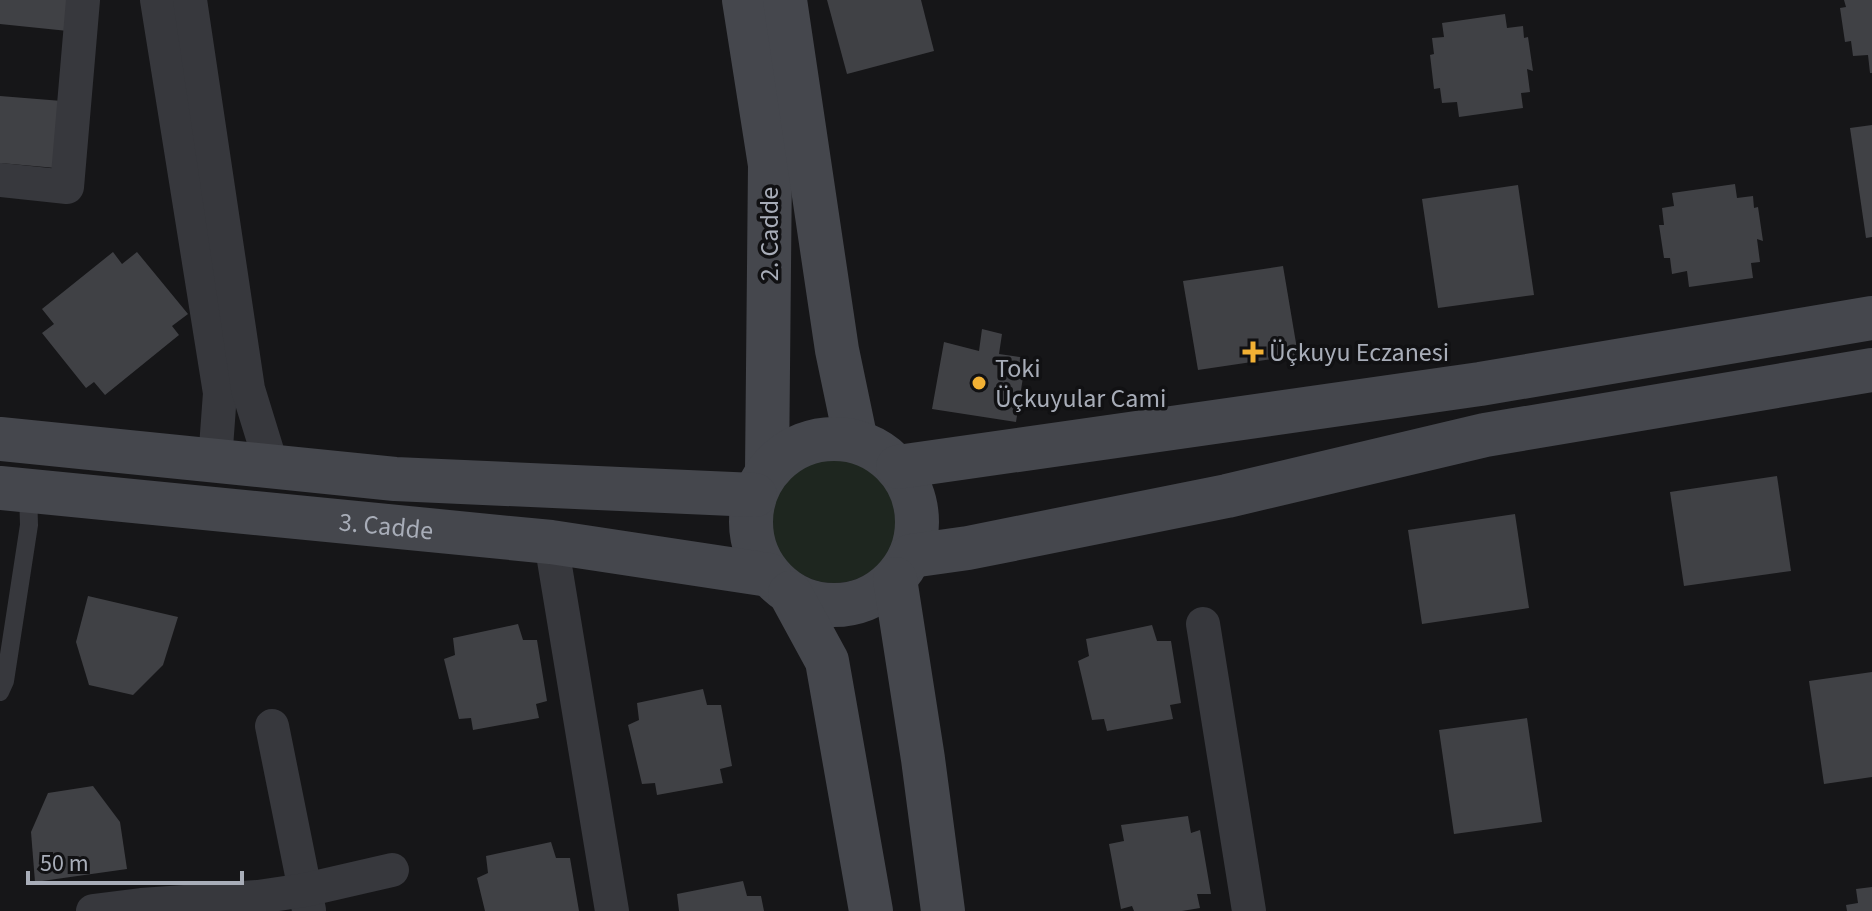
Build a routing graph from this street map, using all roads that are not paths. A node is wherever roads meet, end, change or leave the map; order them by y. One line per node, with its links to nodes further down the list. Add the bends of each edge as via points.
1 (83, 0): 6 (street, via 67,187)
2 (157, 0): 11 (street, via 220,393)
3 (190, 0): 12 (street, via 248,389)
4 (744, 0): 14 (main road, 2. Cadde, via 770,165)
5 (785, 0): 10 (main road, 2. Cadde, via 837,350)
6 (0, 180)
7 (1872, 318): 13 (main road, via 1480,384)
8 (1872, 370): 17 (main road, via 1485,435 1227,496 968,548)
9 (0, 439): 11 (main road, 3. Cadde)
10 (856, 441): 13 (main road); 14 (main road, via 807,442 785,454)
11 (215, 461): 12 (main road, 3. Cadde)
12 (272, 467): 14 (main road, 3. Cadde, via 395,479)
13 (898, 467): 17 (main road, via 917,510 917,533)
14 (761, 483): 18 (main road, via 750,522 755,550)
15 (14, 489): 16 (main road, 3. Cadde); 20 (lane, via 29,525)
16 (551, 542): 18 (main road, 3. Cadde); 25 (street)
17 (903, 568): 18 (main road, via 872,596 845,605 817,604); 27 (main road)
18 (780, 584): 26 (main road, via 827,661)
19 (1203, 624): 28 (street)
20 (0, 692)
21 (272, 726): 23 (street)
22 (392, 870): 23 (street)
23 (308, 900): 24 (street, via 258,897)
24 (93, 911)
25 (612, 911)
26 (871, 911)
27 (943, 911)
28 (1249, 911)

